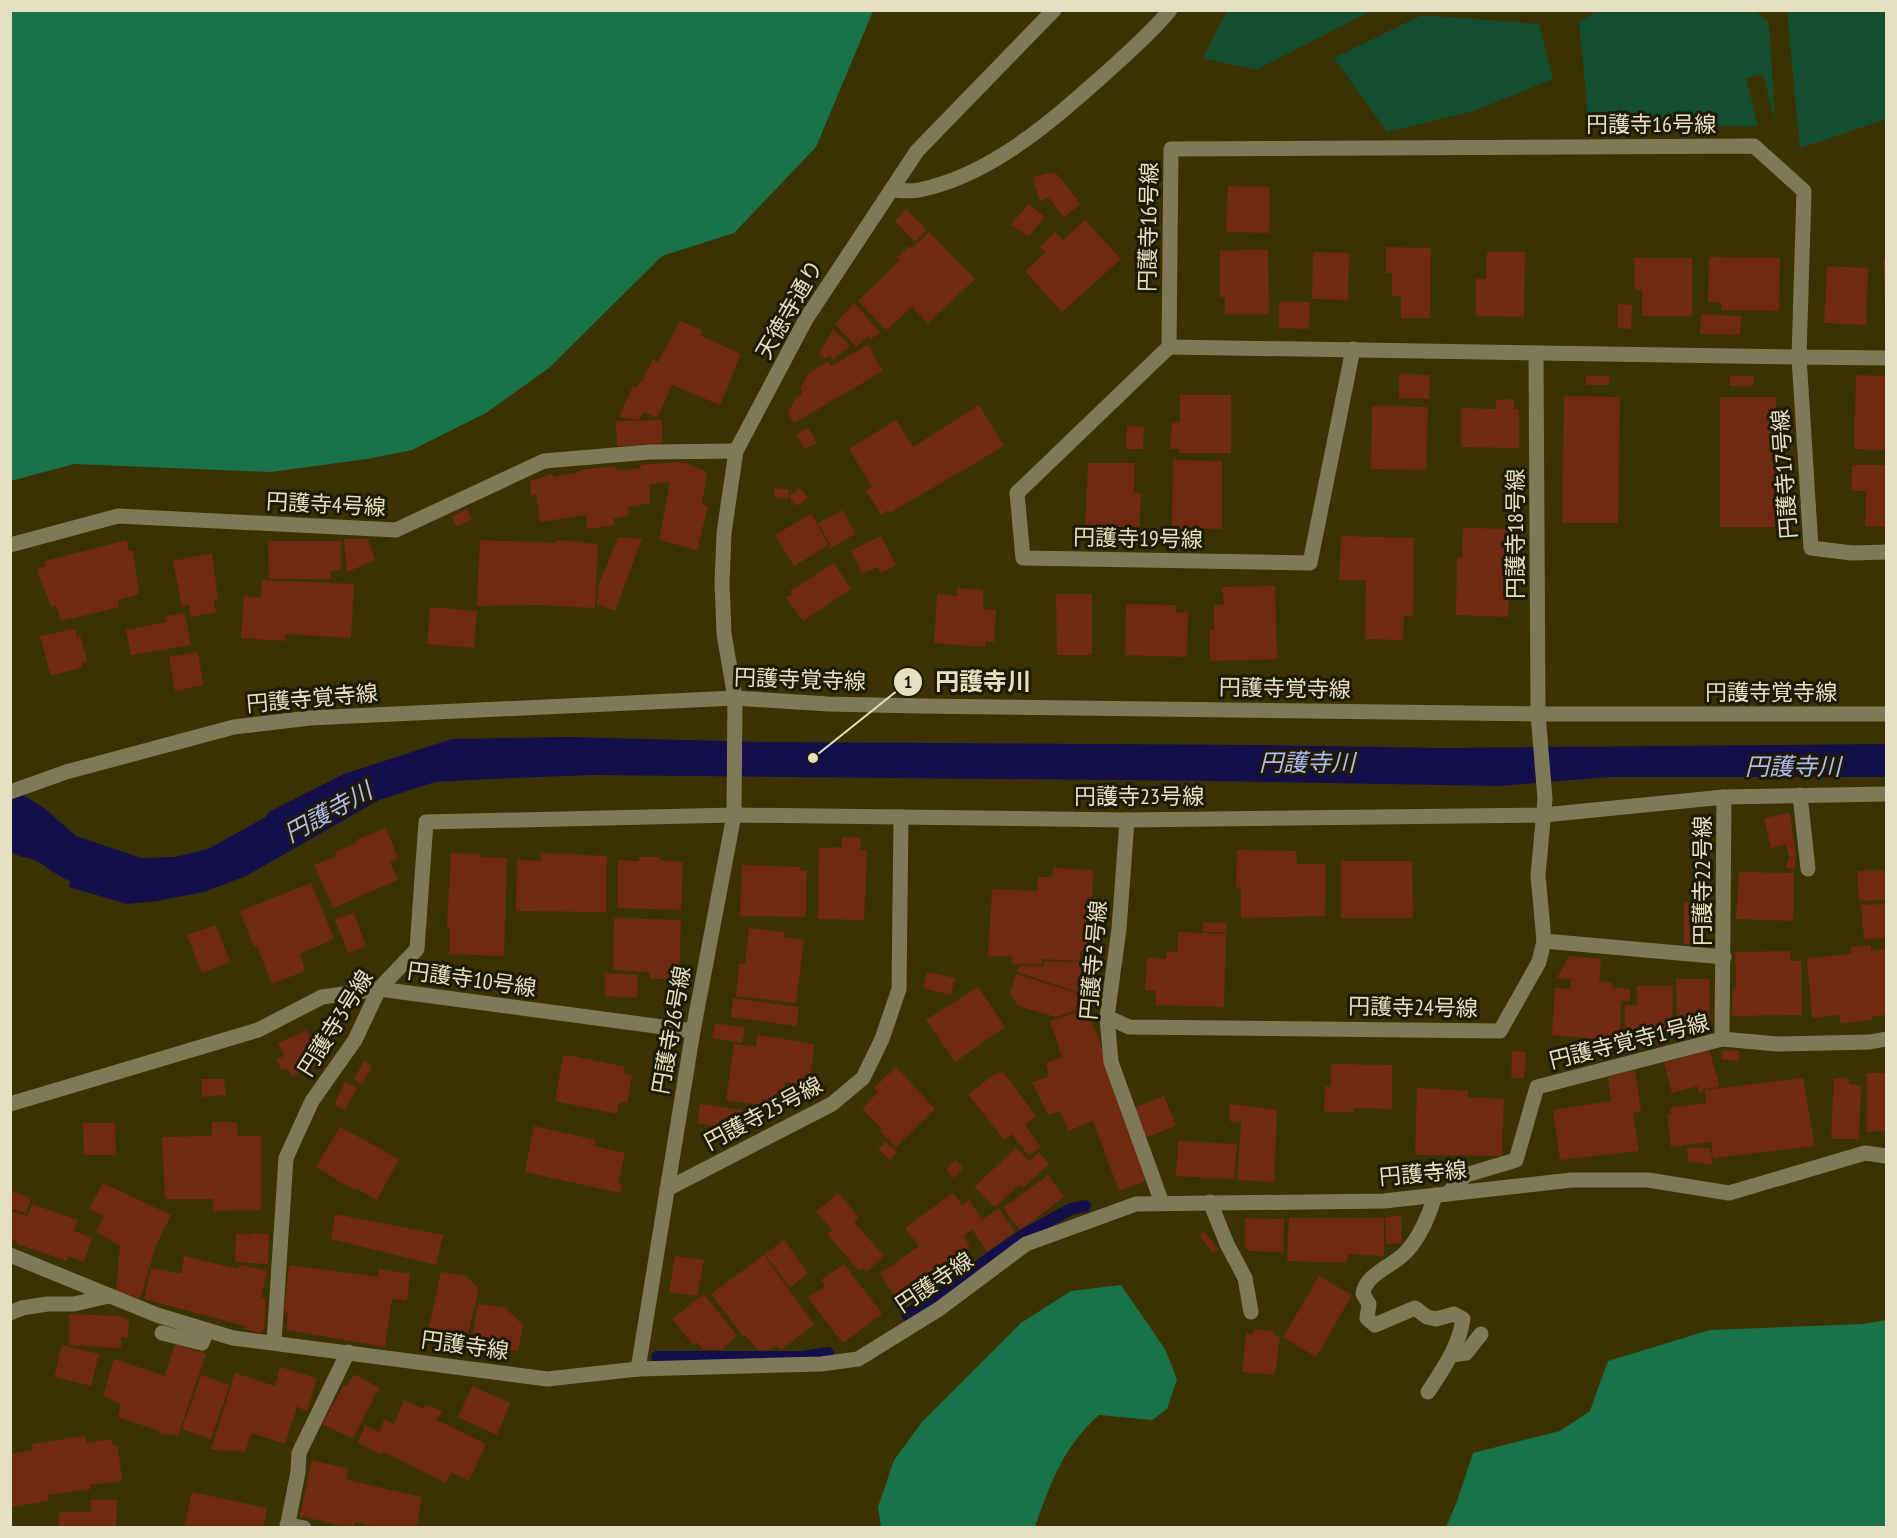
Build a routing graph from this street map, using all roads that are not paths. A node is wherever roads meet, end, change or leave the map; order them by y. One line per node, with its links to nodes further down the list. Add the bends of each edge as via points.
1 (1054, 10): 3 (street, 天徳寺通り, via 917,151)
2 (1170, 10): 3 (street, via 1138,44 1056,116 981,167 916,191)
3 (891, 190): 9 (street, 天徳寺通り, via 806,318)
4 (1169, 347): 5 (street); 5 (street, 円護寺19号線, via 1017,493 1023,558 1310,563); 7 (street, 円護寺16号線, via 1171,149 1754,146 1804,191)
5 (1353, 349): 6 (street)
6 (1536, 353): 7 (street); 13 (street, 円護寺18号線)
7 (1799, 357): 8 (street); 11 (street, 円護寺17号線, via 1811,548)
8 (1887, 358)
9 (736, 451): 10 (street, 円護寺4号線, via 650,452 544,461 396,530 118,516); 12 (street, 天徳寺通り, via 724,533 723,582 724,634)
10 (10, 545)
11 (1887, 552)
12 (735, 698): 13 (street, 円護寺覚寺線, via 920,706); 15 (street, 円護寺覚寺線, via 370,715 234,727 66,772); 19 (street, 円護寺26号線)
13 (1539, 714): 14 (street, 円護寺覚寺線); 20 (street, 円護寺24号線)
14 (1887, 714)
15 (10, 792)
16 (1887, 794): 17 (street)
17 (1800, 795): 18 (street); 23 (street)
18 (1724, 796): 20 (street, 円護寺22号線); 25 (street, 円護寺22号線)
19 (734, 815): 21 (street, 円護寺23号線); 26 (street, 円護寺3号線, via 426,822 417,949); 28 (street, 円護寺26号線)
20 (1544, 815): 22 (street, 円護寺23号線); 24 (street, 円護寺24号線, via 1538,875)
21 (901, 817): 22 (street, 円護寺23号線); 33 (street, 円護寺25号線, via 899,989 882,1040 863,1078 832,1104)
22 (1127, 820): 27 (street, 円護寺2号線, via 1119,929)
23 (1808, 869)
24 (1544, 942): 25 (street); 27 (street, 円護寺24号線, via 1539,962 1500,1031 1129,1027)
25 (1724, 957): 29 (street, 円護寺22号線)
26 (379, 989): 28 (street, 円護寺10号線); 31 (street, 円護寺10号線, via 322,997 258,1030); 44 (street, 円護寺3号線, via 355,1040 312,1101 286,1158)
27 (1107, 1017): 36 (street, 円護寺2号線, via 1111,1062)
28 (693, 1031): 33 (street, 円護寺26号線)
29 (1722, 1039): 30 (street, 円護寺覚寺1号線, via 1777,1044); 34 (street, 円護寺覚寺1号線, via 1537,1088 1516,1160 1466,1175)
30 (1887, 1039)
31 (10, 1104)
32 (1887, 1156): 34 (street, 円護寺線, via 1865,1153 1729,1193 1648,1180 1572,1180)
33 (667, 1189): 47 (street, 円護寺26号線)
34 (1441, 1195): 35 (street, 円護寺線, via 1384,1201); 46 (street, via 1406,1252 1368,1281 1363,1294 1369,1304 1367,1318 1375,1325 1415,1308 1436,1319 1454,1314 1463,1318 1461,1335)
35 (1210, 1202): 36 (street, 円護寺線); 39 (street, via 1245,1278)
36 (1162, 1203): 47 (street, 円護寺線, via 1136,1204 1026,1245 939,1309 858,1359 821,1364)
37 (10, 1255): 38 (street, 円護寺線)
38 (109, 1296): 40 (street); 41 (street, 円護寺線)
39 (1251, 1312)
40 (10, 1313)
41 (207, 1330): 42 (street, via 202,1343); 44 (street, 円護寺線, via 233,1338)
42 (162, 1333)
43 (1481, 1334): 46 (street, via 1466,1353)
44 (274, 1342): 45 (street, 円護寺線)
45 (348, 1352): 47 (street, 円護寺線, via 547,1379); 49 (street, via 299,1453)
46 (1451, 1355): 48 (street)
47 (638, 1369)
48 (1428, 1392)
49 (287, 1526): 50 (street)
50 (304, 1527)

